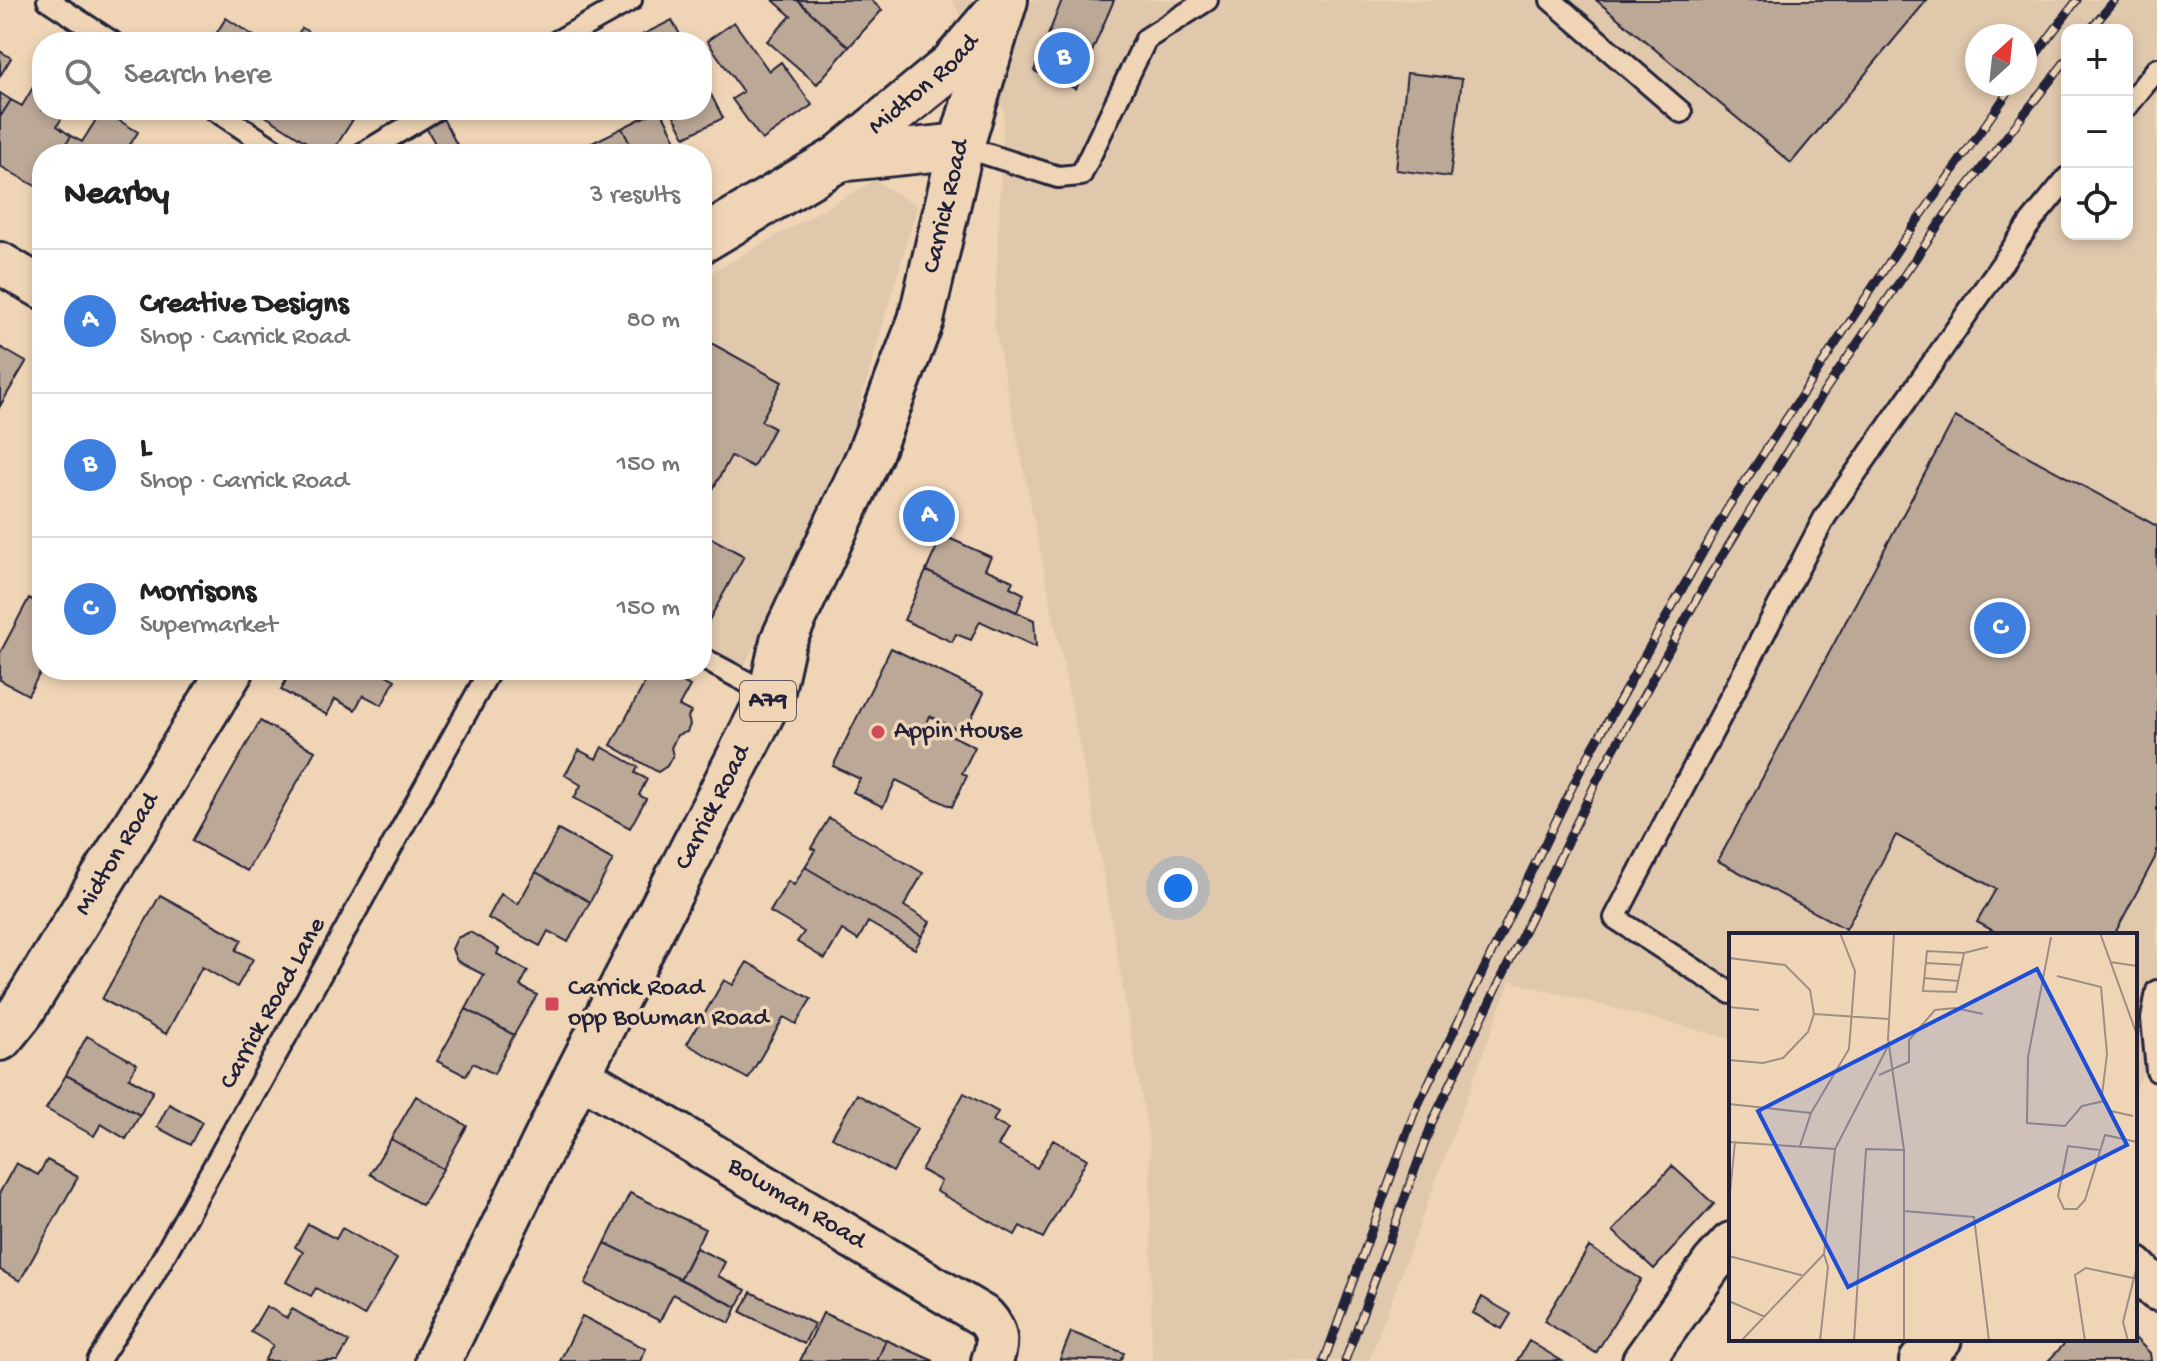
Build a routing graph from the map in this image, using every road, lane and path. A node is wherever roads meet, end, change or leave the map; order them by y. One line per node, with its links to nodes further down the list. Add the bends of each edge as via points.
1 (48, 0): 6 (lane)
2 (631, 0): 7 (lane)
3 (1207, 0): 15 (lane, via 1146,39 1081,175 1058,177)
4 (1551, 0): 10 (lane)
5 (1004, 2): 15 (main road, Carrick Road / A79); 16 (main road, Midton Road, via 952,65)
6 (97, 32)
7 (574, 32)
8 (2157, 69): 9 (lane)
9 (2133, 99)
10 (1681, 112)
11 (230, 120): 13 (lane)
12 (418, 120): 14 (lane)
13 (266, 144)
14 (379, 144)
15 (961, 146): 16 (main road, Midton Road); 24 (main road, Carrick Road / A79, via 917,333 869,456 783,641)
16 (838, 159): 18 (main road, Midton Road)
17 (2061, 185): 26 (lane, via 1825,517 1615,918)
18 (712, 234)
19 (0, 263): 20 (street)
20 (32, 282)
21 (712, 663): 24 (lane)
22 (225, 680): 28 (main road, Midton Road)
23 (484, 680): 36 (lane, Carrick Road Lane, via 150,1281)
24 (771, 695): 30 (main road, Carrick Road / A79)
25 (2157, 991): 27 (lane)
26 (1729, 992)
27 (2144, 1017): 29 (lane)
28 (0, 1038)
29 (2156, 1065)
30 (578, 1074): 35 (street, Bowman Road, via 985,1317 995,1328); 37 (main road, Carrick Road / A79)
31 (1729, 1245): 38 (street)
32 (2137, 1269): 33 (street)
33 (2157, 1290)
34 (1939, 1341): 39 (street)
35 (994, 1354)
36 (98, 1361)
37 (438, 1361)
38 (1643, 1361)
39 (1920, 1361)

